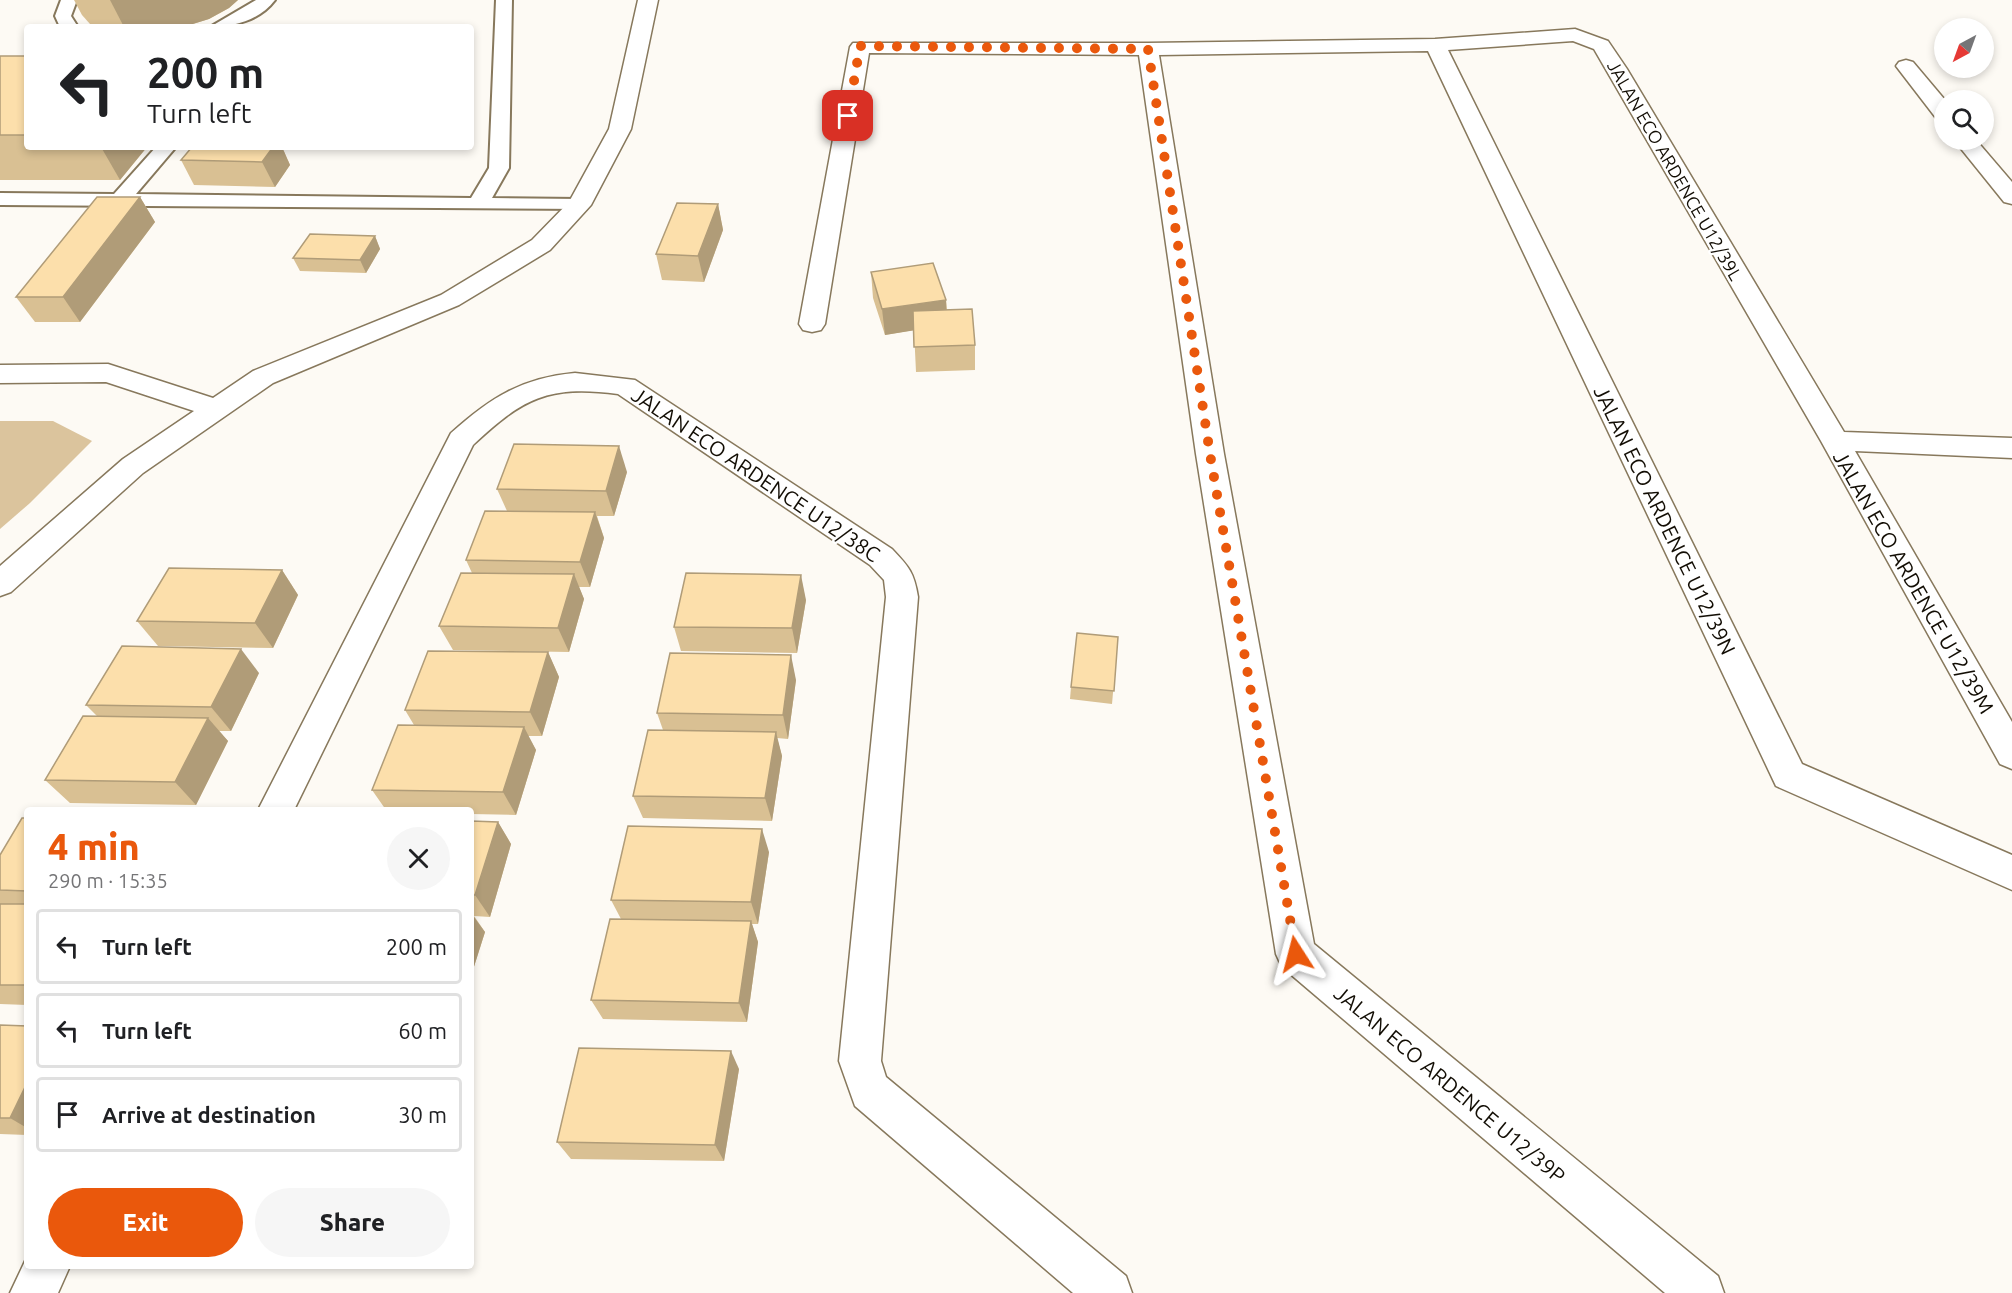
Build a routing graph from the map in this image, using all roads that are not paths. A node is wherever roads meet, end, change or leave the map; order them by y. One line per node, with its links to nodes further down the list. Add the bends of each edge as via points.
1 (69, 0): 5 (lane, via 63,16)
2 (267, 0): 6 (lane)
3 (504, 0): 16 (lane, via 500,168)
4 (648, 0): 17 (street, via 620,129)
5 (67, 24)
6 (225, 24)
7 (1435, 45): 8 (street, JALAN ECO ARDENCE U12/39L); 21 (street, JALAN ECO ARDENCE U12/39L, via 1575,35 1601,45); 26 (street, JALAN ECO ARDENCE U12/39N, via 1789,775)
8 (1148, 49): 18 (street, JALAN ECO ARDENCE U12/39L, via 860,46); 30 (street, JALAN ECO ARDENCE U12/39P, via 1210,454 1296,954)
9 (1906, 66): 10 (street)
10 (1934, 101)
11 (163, 150): 15 (lane)
12 (1973, 150): 13 (street)
13 (2012, 197)
14 (0, 199): 15 (lane)
15 (120, 200): 16 (lane)
16 (478, 204): 17 (lane)
17 (579, 205): 20 (street, via 541,245 450,300 264,377)
18 (812, 324)
19 (0, 374): 20 (street, via 108,373)
20 (215, 408): 23 (street, via 133,466)
21 (1834, 441): 22 (street); 24 (street, JALAN ECO ARDENCE U12/39M)
22 (2012, 448)
23 (0, 584)
24 (2012, 754)
25 (278, 807): 29 (street, JALAN ECO ARDENCE U12/38C, via 461,440 493,410 518,394 552,383 587,380 625,386 881,557 899,576 902,597 860,1061 870,1091)
26 (2012, 873)
27 (45, 1269): 28 (street)
28 (33, 1293)
29 (1108, 1293)
30 (1701, 1293)

